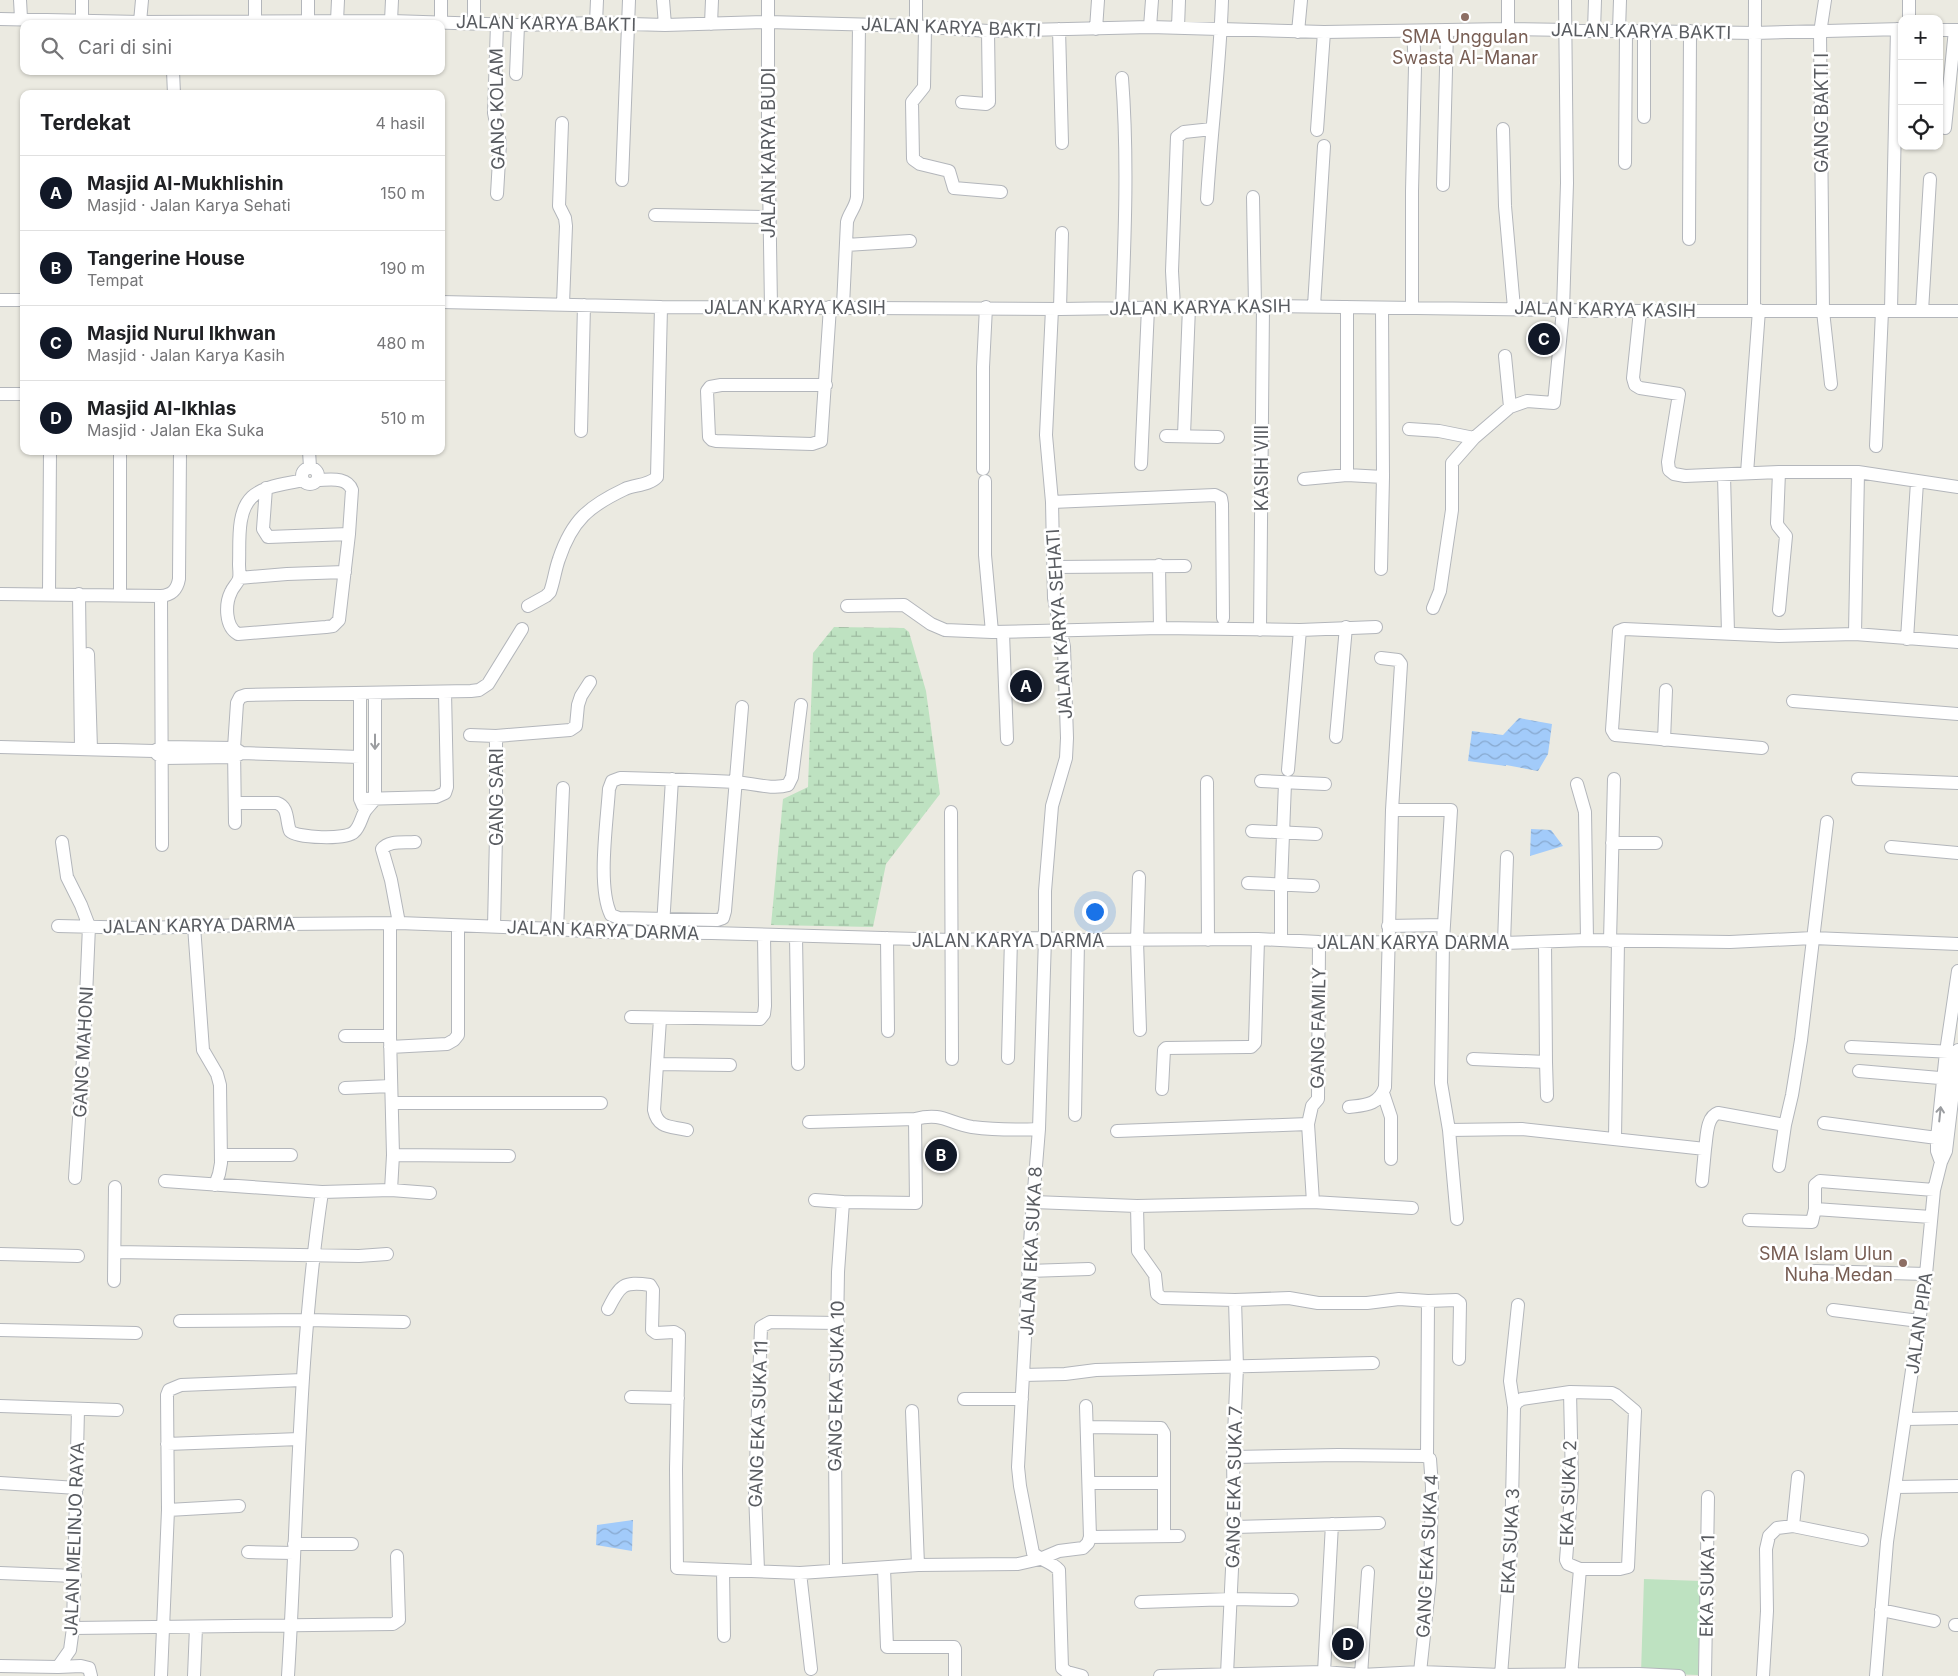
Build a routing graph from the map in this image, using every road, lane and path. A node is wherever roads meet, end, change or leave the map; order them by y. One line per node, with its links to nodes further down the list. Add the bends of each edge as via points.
1 (20, 0): 30 (street)
2 (82, 0): 32 (street)
3 (142, 0): 33 (street)
4 (255, 0): 34 (street)
5 (308, 0): 35 (street)
6 (338, 0): 36 (street)
7 (392, 0): 37 (street)
8 (442, 0): 38 (street)
9 (474, 0): 41 (street)
10 (596, 0): 42 (street)
11 (629, 0): 46 (street)
12 (663, 0): 47 (street)
13 (712, 0): 44 (street)
14 (768, 0): 40 (street, JALAN KARYA BUDI)
15 (916, 0): 49 (street)
16 (1098, 0): 53 (street)
17 (1152, 0): 50 (street)
18 (1179, 0): 51 (street)
19 (1222, 0): 52 (street)
20 (1301, 0): 67 (street)
21 (1508, 0): 54 (street)
22 (1565, 0): 57 (street)
23 (1595, 0): 58 (street)
24 (1620, 0): 59 (street)
25 (1755, 0): 69 (street)
26 (1825, 0): 70 (street, GANG BAKTI I)
27 (1909, 0): 28 (street)
28 (1909, 15)
29 (0, 19): 30 (street, JALAN KARYA BAKTI)
30 (24, 19): 31 (street, JALAN KARYA BAKTI)
31 (53, 20)
32 (82, 20)
33 (140, 20)
34 (255, 20)
35 (308, 20): 36 (street, JALAN KARYA BAKTI)
36 (338, 20)
37 (391, 20)
38 (441, 20)
39 (445, 22): 41 (street, JALAN KARYA BAKTI)
40 (768, 22): 44 (street, JALAN KARYA BAKTI); 48 (street, JALAN KARYA BAKTI); 94 (street, JALAN KARYA BUDI)
41 (474, 23): 43 (street, JALAN KARYA BAKTI)
42 (596, 23): 45 (street, JALAN KARYA BAKTI); 46 (street, JALAN KARYA BAKTI)
43 (497, 24): 45 (street, JALAN KARYA BAKTI); 90 (street, GANG KOLAM, via 494,113 500,143)
44 (711, 24): 47 (street, JALAN KARYA BAKTI)
45 (518, 25): 72 (street)
46 (628, 25): 47 (street, JALAN KARYA BAKTI); 87 (street)
47 (665, 25)
48 (859, 25): 49 (street, JALAN KARYA BAKTI); 98 (street, via 857,197 848,218)
49 (921, 26): 62 (street, JALAN KARYA BAKTI); 89 (street, via 924,87 912,102 913,160 949,170 954,188)
50 (1150, 27): 51 (street, JALAN KARYA BAKTI); 53 (street, JALAN KARYA BAKTI)
51 (1178, 27): 52 (street, JALAN KARYA BAKTI)
52 (1221, 28): 67 (street, JALAN KARYA BAKTI); 79 (street)
53 (1096, 29): 56 (street, JALAN KARYA BAKTI)
54 (1508, 29): 57 (street, JALAN KARYA BAKTI); 64 (street, JALAN KARYA BAKTI)
55 (1898, 29): 70 (street, JALAN KARYA BAKTI)
56 (1059, 30): 62 (street, JALAN KARYA BAKTI); 83 (street)
57 (1564, 30): 58 (street, JALAN KARYA BAKTI); 119 (street, via 1567,183)
58 (1594, 30): 59 (street, JALAN KARYA BAKTI)
59 (1623, 30): 65 (street, JALAN KARYA BAKTI); 85 (street)
60 (1943, 30): 61 (street)
61 (1957, 30): 80 (street)
62 (988, 31): 76 (street, via 988,102)
63 (1413, 31): 64 (street, JALAN KARYA BAKTI); 68 (street, JALAN KARYA BAKTI); 112 (street)
64 (1446, 31): 88 (street)
65 (1644, 31): 66 (street, JALAN KARYA BAKTI); 77 (street)
66 (1690, 31): 69 (street, JALAN KARYA BAKTI); 96 (street)
67 (1298, 32): 68 (street, JALAN KARYA BAKTI)
68 (1324, 32): 82 (street)
69 (1754, 33): 70 (street, JALAN KARYA BAKTI); 120 (street)
70 (1820, 33): 122 (street, GANG BAKTI I)
71 (1898, 52): 123 (street)
72 (516, 74)
73 (173, 75): 75 (street)
74 (1122, 78): 114 (street, via 1125,231)
75 (174, 90)
76 (962, 102)
77 (1644, 117)
78 (562, 123): 102 (street, via 559,206 566,226)
79 (1212, 128): 92 (street); 109 (street, via 1184,132 1177,137 1172,271)
80 (1945, 128)
81 (1503, 129): 117 (street, via 1505,206)
82 (1317, 130)
83 (1062, 144)
84 (1324, 146): 105 (street)
85 (1625, 163)
86 (1930, 179): 124 (street)
87 (622, 180)
88 (1443, 185)
89 (1001, 192)
90 (497, 194)
91 (1253, 197): 104 (street, KASIH VIII)
92 (1207, 198)
93 (655, 215): 94 (street)
94 (769, 217): 107 (street, JALAN KARYA BUDI)
95 (1062, 233): 118 (street, JALAN KARYA SEHATI)
96 (1689, 239)
97 (910, 241): 98 (street)
98 (846, 245): 108 (street)
99 (0, 300): 100 (street)
100 (20, 300)
101 (445, 302): 102 (street, JALAN KARYA KASIH)
102 (562, 304): 103 (street, JALAN KARYA KASIH)
103 (584, 305): 106 (street, JALAN KARYA KASIH); 133 (street)
104 (1258, 306): 105 (street, JALAN KARYA KASIH); 110 (street, JALAN KARYA KASIH); 179 (street, KASIH VIII)
105 (1314, 306): 111 (street, JALAN KARYA KASIH)
106 (661, 307): 107 (street, JALAN KARYA KASIH); 170 (street, via 656,477 606,499 577,520 559,558 550,592)
107 (771, 307): 108 (street, JALAN KARYA KASIH)
108 (836, 307): 113 (street, JALAN KARYA KASIH); 128 (street)
109 (1174, 307): 110 (street, JALAN KARYA KASIH); 115 (street, JALAN KARYA KASIH)
110 (1189, 307): 134 (street)
111 (1347, 307): 116 (street, JALAN KARYA KASIH); 148 (street)
112 (1412, 307): 116 (street, JALAN KARYA KASIH); 117 (street, JALAN KARYA KASIH)
113 (986, 308): 118 (street, JALAN KARYA KASIH); 182 (street, via 983,367 985,555)
114 (1122, 308): 115 (street, JALAN KARYA KASIH); 118 (street, JALAN KARYA KASIH)
115 (1148, 308): 143 (street)
116 (1382, 308): 150 (street)
117 (1514, 308): 119 (street, JALAN KARYA KASIH)
118 (1056, 309): 157 (street, JALAN KARYA SEHATI, via 1046,435)
119 (1564, 310): 121 (street, JALAN KARYA KASIH); 131 (street, via 1554,403 1527,401)
120 (1757, 310): 121 (street, JALAN KARYA KASIH); 122 (street, JALAN KARYA KASIH); 147 (street)
121 (1640, 311): 149 (street, via 1635,385 1679,394 1669,470 1685,476)
122 (1823, 311): 123 (street, JALAN KARYA KASIH); 127 (street, GANG BAKTI I)
123 (1887, 311): 124 (street, JALAN KARYA KASIH); 138 (street)
124 (1922, 311): 125 (street, JALAN KARYA KASIH)
125 (1958, 312)
126 (1505, 356): 131 (street)
127 (1831, 384)
128 (826, 385): 128 (street, via 710,387 707,391 709,437 716,441 818,444 822,440)
129 (0, 394): 130 (street)
130 (20, 394)
131 (1510, 406): 137 (street)
132 (1409, 429): 137 (street)
133 (581, 431)
134 (1184, 435): 135 (street); 136 (street)
135 (1166, 436)
136 (1218, 437)
137 (1474, 438): 172 (street, via 1452,463 1452,510 1440,591)
138 (1876, 446)
139 (50, 455): 166 (street)
140 (120, 455): 168 (street)
141 (180, 455): 169 (street, via 179,579 173,592)
142 (309, 455): 144 (street)
143 (1142, 464)
144 (310, 468): 152 (street, via 302,473); 153 (street, via 318,473)
145 (1780, 472): 146 (street); 147 (street); 173 (street, via 1777,523 1786,536)
146 (1858, 472): 154 (street); 184 (street)
147 (1747, 473): 149 (street)
148 (1348, 475): 150 (street); 151 (street)
149 (1724, 475): 183 (street)
150 (1383, 477): 162 (street)
151 (1304, 479)
152 (303, 480): 153 (street, via 310,484); 155 (street)
153 (317, 480): 158 (street, via 344,481 351,486)
154 (1917, 482): 156 (street); 185 (street)
155 (266, 488): 158 (street, via 263,528 268,537); 164 (street, via 252,497 244,511)
156 (1958, 488)
157 (1052, 502): 161 (street, JALAN KARYA SEHATI); 174 (street, via 1215,495 1221,498)
158 (349, 534): 163 (street)
159 (1159, 565): 160 (street); 161 (street); 177 (street)
160 (1185, 566)
161 (1053, 567): 181 (street, JALAN KARYA SEHATI, via 1054,598)
162 (1381, 569)
163 (344, 572): 164 (street); 164 (street, via 339,620 335,625 244,634 233,631 228,611 231,592)
164 (239, 578)
165 (0, 594): 166 (street)
166 (49, 594): 167 (street)
167 (82, 594): 168 (street); 204 (street)
168 (120, 594): 169 (street)
169 (161, 596): 205 (street)
170 (528, 606)
171 (847, 606): 182 (street, via 904,604 945,630)
172 (1433, 608)
173 (1779, 610)
174 (1223, 618)
175 (1346, 627): 176 (street); 180 (street); 199 (street)
176 (1376, 627)
177 (1160, 628): 179 (street); 181 (street)
178 (522, 629): 190 (street, via 484,688 471,692)
179 (1260, 630): 180 (street)
180 (1300, 630): 208 (street)
181 (1062, 631): 182 (street); 258 (street, JALAN KARYA SEHATI, via 1066,758 1052,806 1045,890)
182 (997, 632): 200 (street)
183 (1728, 633): 184 (street, via 1779,636); 201 (street, via 1619,631 1612,730 1620,736)
184 (1855, 634): 185 (street)
185 (1907, 639): 186 (street)
186 (1958, 642)
187 (1381, 658): 223 (street, via 1398,660 1401,664)
188 (590, 682): 198 (street, GANG SARI, via 581,696 573,728)
189 (1666, 690): 201 (street)
190 (445, 692): 192 (street); 221 (street, via 445,793 436,797)
191 (360, 693): 192 (street); 206 (street, via 242,696 237,700); 207 (street)
192 (375, 694): 221 (street, one-way to 221)
193 (1793, 700): 196 (street)
194 (801, 705): 213 (street, via 791,783 780,787)
195 (742, 706): 213 (street)
196 (1958, 714)
197 (470, 735): 198 (street)
198 (496, 736): 251 (street, GANG SARI)
199 (1336, 737)
200 (1007, 739)
201 (1664, 740): 203 (street)
202 (0, 748): 204 (street)
203 (1762, 748)
204 (86, 749): 205 (street)
205 (160, 752): 206 (street); 235 (street)
206 (236, 753): 207 (street); 222 (street)
207 (360, 757): 220 (street)
208 (1288, 770)
209 (672, 779): 213 (street); 243 (street); 243 (street, via 620,778 612,781 609,789 604,874 609,911 619,918)
210 (1614, 779): 233 (street)
211 (1858, 779): 216 (street)
212 (1261, 781): 215 (street)
213 (735, 782): 243 (street, via 724,916 717,920)
214 (1206, 782): 265 (street)
215 (1285, 783): 217 (street); 229 (street)
216 (1958, 783)
217 (1325, 784)
218 (1576, 784): 266 (street, via 1585,812)
219 (563, 788): 252 (street)
220 (360, 799): 221 (street); 224 (street)
221 (375, 799): 224 (street)
222 (235, 803): 224 (street, via 282,804 290,831 296,835 350,836 358,828); 227 (street)
223 (1392, 810): 245 (street, via 1451,810); 250 (street)
224 (365, 812)
225 (951, 812): 262 (street)
226 (1827, 822): 259 (street)
227 (235, 823)
228 (1252, 831): 229 (street)
229 (1283, 833): 230 (street); 241 (street)
230 (1316, 834)
231 (62, 842): 247 (street, via 67,877)
232 (415, 842): 244 (street, via 391,843 382,849 391,880)
233 (1612, 843): 234 (street); 269 (street)
234 (1656, 843)
235 (162, 845)
236 (1891, 847): 237 (street)
237 (1958, 853)
238 (1507, 856): 272 (street)
239 (1139, 877): 264 (street)
240 (1248, 883): 241 (street)
241 (1281, 885): 242 (street); 261 (street)
242 (1313, 886)
243 (663, 919): 253 (street)
244 (395, 924): 248 (street, JALAN KARYA DARMA); 249 (street, JALAN KARYA DARMA); 281 (street)
245 (1444, 925): 250 (street); 268 (street)
246 (58, 926): 247 (street, JALAN KARYA DARMA)
247 (89, 926): 248 (street, JALAN KARYA DARMA); 321 (street, GANG MAHONI)
248 (194, 926): 314 (street, via 202,1044 220,1085)
249 (458, 926): 251 (street, JALAN KARYA DARMA); 281 (street, via 458,1035 447,1044)
250 (1388, 926): 267 (street)
251 (494, 927): 252 (street, JALAN KARYA DARMA)
252 (558, 929): 253 (street, JALAN KARYA DARMA)
253 (663, 933): 254 (street, JALAN KARYA DARMA)
254 (764, 935): 255 (street, JALAN KARYA DARMA); 277 (street, via 765,1006 760,1019)
255 (796, 936): 256 (street, JALAN KARYA DARMA); 289 (street)
256 (887, 938): 262 (street, JALAN KARYA DARMA); 279 (street)
257 (1011, 938): 258 (street, JALAN KARYA DARMA); 262 (street, JALAN KARYA DARMA); 285 (street)
258 (1045, 938): 263 (street, JALAN KARYA DARMA); 307 (street, JALAN EKA SUKA 8)
259 (1813, 938): 269 (street, JALAN KARYA DARMA, via 1730,942); 273 (street, JALAN KARYA DARMA); 306 (street, via 1802,1040)
260 (1258, 939): 261 (street, JALAN KARYA DARMA); 265 (street, JALAN KARYA DARMA); 295 (street, via 1255,1043 1247,1047 1166,1048)
261 (1281, 939): 270 (street, JALAN KARYA DARMA)
262 (951, 940): 284 (street)
263 (1078, 940): 264 (street, JALAN KARYA DARMA); 301 (street)
264 (1137, 940): 265 (street, JALAN KARYA DARMA); 278 (street)
265 (1208, 940)
266 (1588, 940): 269 (street, JALAN KARYA DARMA); 271 (street, JALAN KARYA DARMA)
267 (1387, 941): 268 (street, JALAN KARYA DARMA); 270 (street, JALAN KARYA DARMA); 296 (street)
268 (1443, 941): 272 (street, JALAN KARYA DARMA); 309 (street, via 1441,1083)
269 (1614, 941): 311 (street)
270 (1319, 942): 305 (street, GANG FAMILY, via 1318,1099 1312,1106)
271 (1546, 942): 272 (street, JALAN KARYA DARMA); 287 (street)
272 (1504, 943)
273 (1958, 944)
274 (1958, 971): 275 (street, JALAN PIPA)
275 (1956, 1009): 283 (street, JALAN PIPA)
276 (631, 1017): 277 (street)
277 (660, 1019): 288 (street)
278 (1140, 1030)
279 (888, 1031)
280 (345, 1036): 281 (street)
281 (390, 1041): 293 (street)
282 (1851, 1047): 283 (street)
283 (1954, 1051): 292 (street, JALAN PIPA)
284 (952, 1058)
285 (1008, 1058)
286 (1473, 1059): 287 (street)
287 (1546, 1062): 297 (street)
288 (657, 1064): 290 (street); 308 (street, via 656,1119 660,1124)
289 (798, 1064)
290 (730, 1065)
291 (1859, 1071): 292 (street)
292 (1949, 1079): 312 (street, JALAN PIPA, one-way to 292); 319 (street, via 1946,1151)
293 (391, 1086): 294 (street); 298 (street)
294 (345, 1088)
295 (1162, 1089)
296 (1383, 1093): 300 (street, via 1372,1104); 318 (street, via 1391,1117)
297 (1547, 1096)
298 (392, 1103): 299 (street); 316 (street)
299 (601, 1104)
300 (1349, 1107)
301 (1075, 1115)
302 (915, 1120): 303 (street); 307 (street, via 929,1116 970,1127); 331 (street, via 916,1203)
303 (809, 1122)
304 (1824, 1123): 312 (street)
305 (1308, 1124): 310 (street); 333 (street, GANG FAMILY)
306 (1785, 1125): 313 (street, via 1718,1112 1710,1118); 320 (street)
307 (1039, 1129): 332 (street, JALAN EKA SUKA 8)
308 (687, 1130)
309 (1449, 1130): 311 (street, via 1522,1129); 338 (street)
310 (1117, 1131)
311 (1614, 1138): 313 (street)
312 (1937, 1138): 319 (street, JALAN PIPA)
313 (1705, 1148): 323 (street)
314 (222, 1155): 315 (street); 324 (street)
315 (291, 1155)
316 (393, 1156): 317 (street); 326 (street)
317 (509, 1156)
318 (1391, 1159)
319 (1941, 1162): 327 (street, JALAN PIPA)
320 (1779, 1166)
321 (75, 1178)
322 (165, 1181): 324 (street)
323 (1702, 1181)
324 (215, 1185): 328 (street)
325 (115, 1187): 340 (street)
326 (391, 1190): 328 (street); 329 (street)
327 (1934, 1190): 336 (street, via 1820,1181 1815,1185); 337 (street, JALAN PIPA)
328 (322, 1192): 343 (street)
329 (430, 1193)
330 (815, 1200): 331 (street)
331 (842, 1202): 359 (street, GANG EKA SUKA 10)
332 (1034, 1202): 334 (street); 346 (street, JALAN EKA SUKA 8)
333 (1313, 1202): 334 (street); 335 (street)
334 (1137, 1206): 350 (street, via 1138,1251 1156,1277 1158,1296 1167,1300)
335 (1412, 1208)
336 (1815, 1209): 337 (street); 339 (street, via 1812,1222)
337 (1931, 1217): 348 (street, JALAN PIPA)
338 (1457, 1219)
339 (1749, 1220)
340 (114, 1252): 343 (street); 349 (street)
341 (0, 1254): 344 (street)
342 (387, 1254): 343 (street)
343 (312, 1255): 355 (street)
344 (78, 1256)
345 (1089, 1270): 346 (street)
346 (1028, 1271): 365 (street, JALAN EKA SUKA 8)
347 (1814, 1271): 348 (street)
348 (1926, 1274): 357 (street, JALAN PIPA)
349 (114, 1281)
350 (1235, 1300): 351 (street, via 1288,1298 1318,1303 1367,1303 1399,1299); 364 (street, GANG EKA SUKA 7)
351 (1428, 1302): 362 (street, via 1456,1300 1460,1304); 384 (street)
352 (1518, 1305): 374 (street, EKA SUKA 3, via 1510,1381)
353 (608, 1309): 369 (street, via 623,1286 652,1286 652,1330 678,1335)
354 (1833, 1310): 357 (street)
355 (306, 1320): 356 (street); 358 (street); 366 (street)
356 (180, 1321)
357 (1919, 1321): 379 (street, JALAN PIPA)
358 (404, 1322)
359 (838, 1323): 412 (street, GANG EKA SUKA 11, via 770,1322 761,1327 755,1492); 413 (street, GANG EKA SUKA 10)
360 (0, 1330): 361 (street)
361 (136, 1334)
362 (1459, 1359)
363 (1373, 1363): 364 (street)
364 (1237, 1367): 365 (street); 383 (street, GANG EKA SUKA 7)
365 (1024, 1375): 371 (street, JALAN EKA SUKA 8)
366 (302, 1380): 381 (street); 382 (street, via 174,1386 166,1400)
367 (1570, 1392): 374 (street, via 1522,1399); 410 (street, EKA SUKA 2, via 1572,1482 1566,1560); 410 (street, via 1614,1394 1633,1408 1635,1414 1628,1568)
368 (631, 1398): 369 (street)
369 (678, 1398): 411 (street, via 677,1568)
370 (964, 1399): 371 (street)
371 (1022, 1400): 407 (street, JALAN EKA SUKA 8, via 1020,1486 1033,1553)
372 (0, 1406): 375 (street)
373 (1086, 1406): 380 (street)
374 (1514, 1407): 436 (street, EKA SUKA 3, via 1511,1549)
375 (78, 1409): 376 (street); 391 (street, JALAN MELINJO RAYA)
376 (117, 1410)
377 (912, 1411): 408 (street)
378 (1958, 1418): 379 (street)
379 (1906, 1419): 390 (street, JALAN PIPA)
380 (1087, 1427): 387 (street); 388 (street, via 1161,1428 1164,1432)
381 (299, 1439): 382 (street); 404 (street)
382 (167, 1444): 394 (street)
383 (1233, 1456): 384 (street, GANG EKA SUKA 4, via 1338,1454); 398 (street, GANG EKA SUKA 7)
384 (1427, 1457): 432 (street, GANG EKA SUKA 4, via 1431,1460 1430,1580)
385 (1798, 1477): 397 (street)
386 (0, 1483): 391 (street)
387 (1089, 1483): 388 (street); 401 (street)
388 (1164, 1483): 399 (street)
389 (1958, 1486): 390 (street)
390 (1896, 1487): 421 (street, JALAN PIPA)
391 (77, 1488): 417 (street, JALAN MELINJO RAYA)
392 (1708, 1497): 447 (street, EKA SUKA 1)
393 (238, 1506): 394 (street)
394 (168, 1510): 426 (street)
395 (1379, 1523): 396 (street)
396 (1332, 1524): 398 (street); 431 (street)
397 (1793, 1526): 402 (street); 448 (street, via 1777,1528 1767,1540)
398 (1234, 1527): 418 (street, GANG EKA SUKA 7)
399 (1164, 1536): 400 (street); 401 (street)
400 (1179, 1536)
401 (1090, 1537): 407 (street, via 1084,1548 1059,1551)
402 (1862, 1540)
403 (352, 1544): 404 (street)
404 (294, 1549): 405 (street); 423 (street)
405 (248, 1552)
406 (397, 1556): 423 (street, via 397,1623)
407 (1040, 1560): 408 (street, via 1018,1564); 444 (street, via 1056,1566 1058,1570 1062,1668)
408 (918, 1566): 409 (street)
409 (884, 1568): 413 (street); 443 (street, via 886,1647 954,1647)
410 (1580, 1569): 437 (street, EKA SUKA 2)
411 (723, 1570): 412 (street); 427 (street)
412 (758, 1570): 416 (street)
413 (836, 1570): 416 (street)
414 (1368, 1572): 435 (street)
415 (0, 1573): 417 (street)
416 (800, 1573): 430 (street)
417 (75, 1576): 425 (street, JALAN MELINJO RAYA)
418 (1232, 1599): 419 (street); 420 (street); 433 (street, GANG EKA SUKA 7)
419 (1292, 1600)
420 (1141, 1602)
421 (1881, 1610): 422 (street); 449 (street, JALAN PIPA)
422 (1934, 1621)
423 (292, 1626): 424 (street); 442 (street)
424 (196, 1627): 426 (street); 441 (street)
425 (73, 1628): 426 (street); 429 (street, JALAN MELINJO RAYA, via 70,1650)
426 (164, 1628): 440 (street)
427 (724, 1636)
428 (0, 1666): 429 (street)
429 (58, 1667): 439 (street, via 82,1666 89,1668)
430 (811, 1669)
431 (1324, 1672): 433 (street); 434 (street)
432 (1420, 1672): 435 (street); 436 (street)
433 (1227, 1674): 445 (street)
434 (1341, 1675): 435 (street)
435 (1361, 1675)
436 (1501, 1675): 437 (street)
437 (1571, 1675): 438 (street)
438 (1641, 1675): 446 (street)
439 (91, 1676)
440 (161, 1676)
441 (194, 1676)
442 (288, 1676)
443 (956, 1676)
444 (1082, 1676)
445 (1160, 1676)
446 (1679, 1676)
447 (1705, 1676)
448 (1763, 1676)
449 (1876, 1676)

